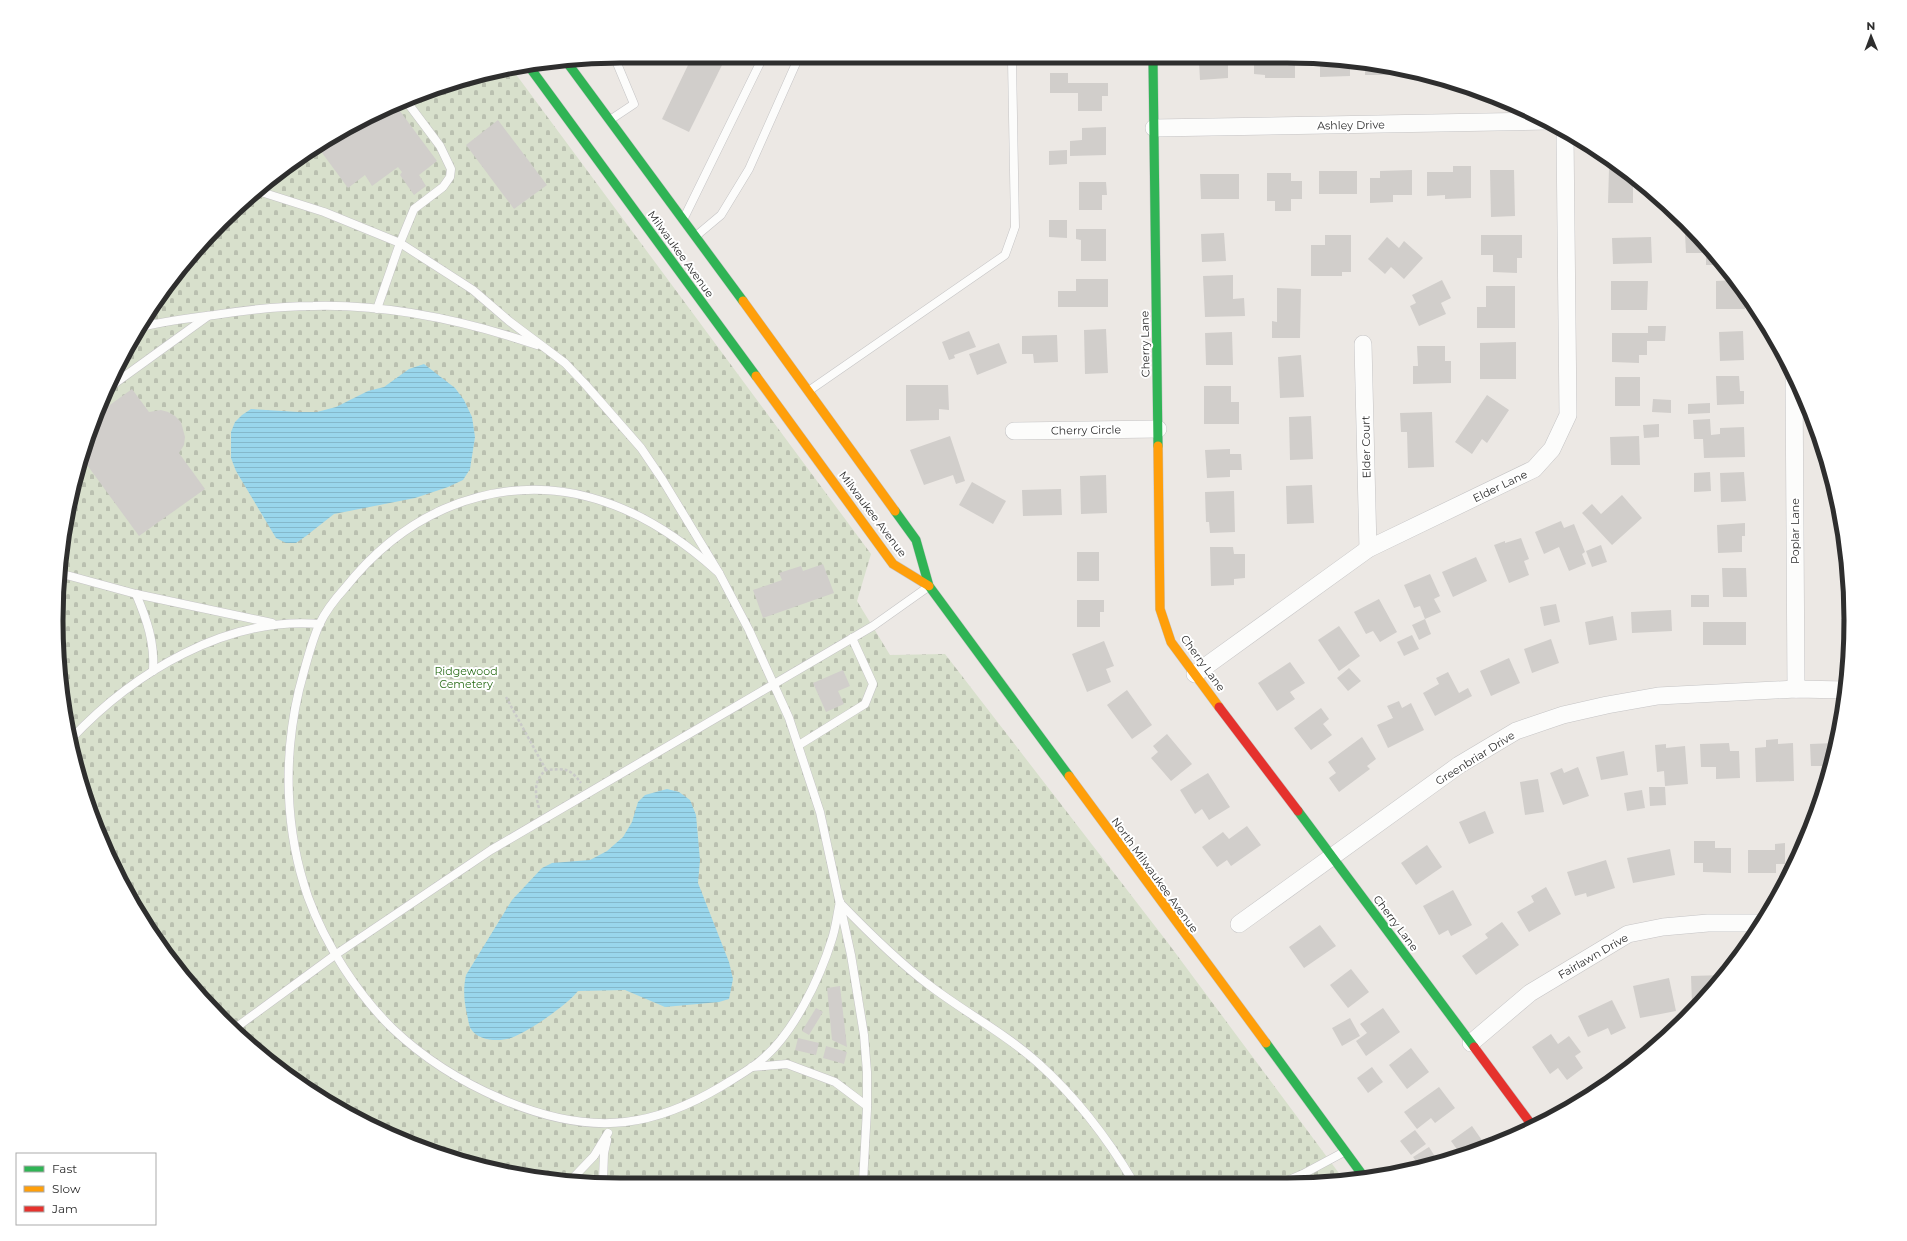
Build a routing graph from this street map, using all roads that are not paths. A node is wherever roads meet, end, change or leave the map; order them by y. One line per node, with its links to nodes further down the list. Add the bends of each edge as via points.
1 (617, 63): 9 (lane, via 634,104)
2 (760, 63): 14 (lane)
3 (796, 63): 15 (lane, via 749,169 721,215)
4 (1012, 63): 24 (lane, via 1015,227 1005,255)
5 (1153, 63): 11 (main road, Cherry Lane)
6 (569, 66): 9 (main road, Milwaukee Avenue)
7 (532, 71): 30 (main road, Milwaukee Avenue, via 893,564)
8 (409, 104): 16 (lane, via 440,146 451,169 450,177 443,187 414,210)
9 (610, 120): 14 (main road, Milwaukee Avenue)
10 (1535, 121): 11 (street, Ashley Drive)
11 (1154, 128): 25 (main road, Cherry Lane)
12 (1565, 138): 27 (street, Elder Lane, via 1568,416 1552,449 1534,469)
13 (263, 193): 16 (lane, via 324,212)
14 (683, 220): 15 (main road, Milwaukee Avenue)
15 (695, 236): 24 (main road, Milwaukee Avenue)
16 (400, 243): 17 (lane); 21 (lane, via 473,290)
17 (377, 308): 18 (lane, via 268,308); 21 (lane, via 477,327)
18 (209, 316): 19 (lane); 22 (lane)
19 (148, 326)
20 (1363, 344): 27 (street, Elder Court)
21 (544, 348): 28 (lane, via 565,363 641,448)
22 (116, 382)
23 (1794, 390): 38 (street, Poplar Lane)
24 (809, 391): 30 (main road, Milwaukee Avenue, via 916,540)
25 (1158, 429): 26 (street, Cherry Circle); 36 (main road, Cherry Lane, via 1160,609 1171,642)
26 (1014, 431)
27 (1368, 549): 36 (street, Elder Lane)
28 (719, 573): 33 (lane, via 693,549 665,530 618,507 577,494 553,490 503,492 451,506 410,526 373,555 342,591); 37 (lane)
29 (65, 576): 31 (lane)
30 (929, 586): 34 (lane); 54 (main road, North Milwaukee Avenue)
31 (136, 594): 32 (lane); 35 (lane, via 152,639)
32 (275, 624): 33 (lane); 35 (lane, via 203,645)
33 (320, 624): 46 (lane, via 303,674 292,725 288,779 289,810 308,896)
34 (852, 638): 37 (lane); 41 (lane, via 873,684 865,704)
35 (152, 671): 40 (lane, via 106,705)
36 (1195, 674): 42 (main road, Cherry Lane)
37 (775, 685): 41 (lane); 46 (lane, via 541,820 444,880)
38 (1796, 689): 39 (street, Greenbriar Drive); 42 (street, Greenbriar Drive, via 1658,696 1563,715 1516,731 1459,765)
39 (1839, 690)
40 (75, 735)
41 (799, 745): 43 (lane, via 820,812)
42 (1332, 856): 45 (street, Greenbriar Drive); 48 (main road, Cherry Lane)
43 (840, 902): 49 (lane, via 834,935 810,992 779,1041 763,1059); 50 (lane, via 859,995 867,1072); 59 (lane, via 923,980 1023,1051 1068,1092 1110,1146)
44 (1754, 923): 48 (street, Fairlawn Drive, via 1708,923 1663,927 1628,934 1530,992)
45 (1239, 924)
46 (335, 955): 47 (lane); 52 (lane, via 374,1009 394,1030 456,1076 524,1108 575,1120)
47 (238, 1026)
48 (1471, 1043): 51 (main road, Cherry Lane)
49 (751, 1067): 50 (lane, via 787,1064 835,1082); 52 (lane, via 697,1101 647,1118)
50 (867, 1106): 58 (lane)
51 (1530, 1122)
52 (611, 1123): 53 (lane)
53 (608, 1133): 56 (lane, via 594,1156); 57 (lane)
54 (1345, 1151): 55 (main road, North Milwaukee Avenue); 60 (lane)
55 (1361, 1173)
56 (575, 1176)
57 (602, 1178)
58 (863, 1178)
59 (1131, 1178)
60 (1294, 1178)

